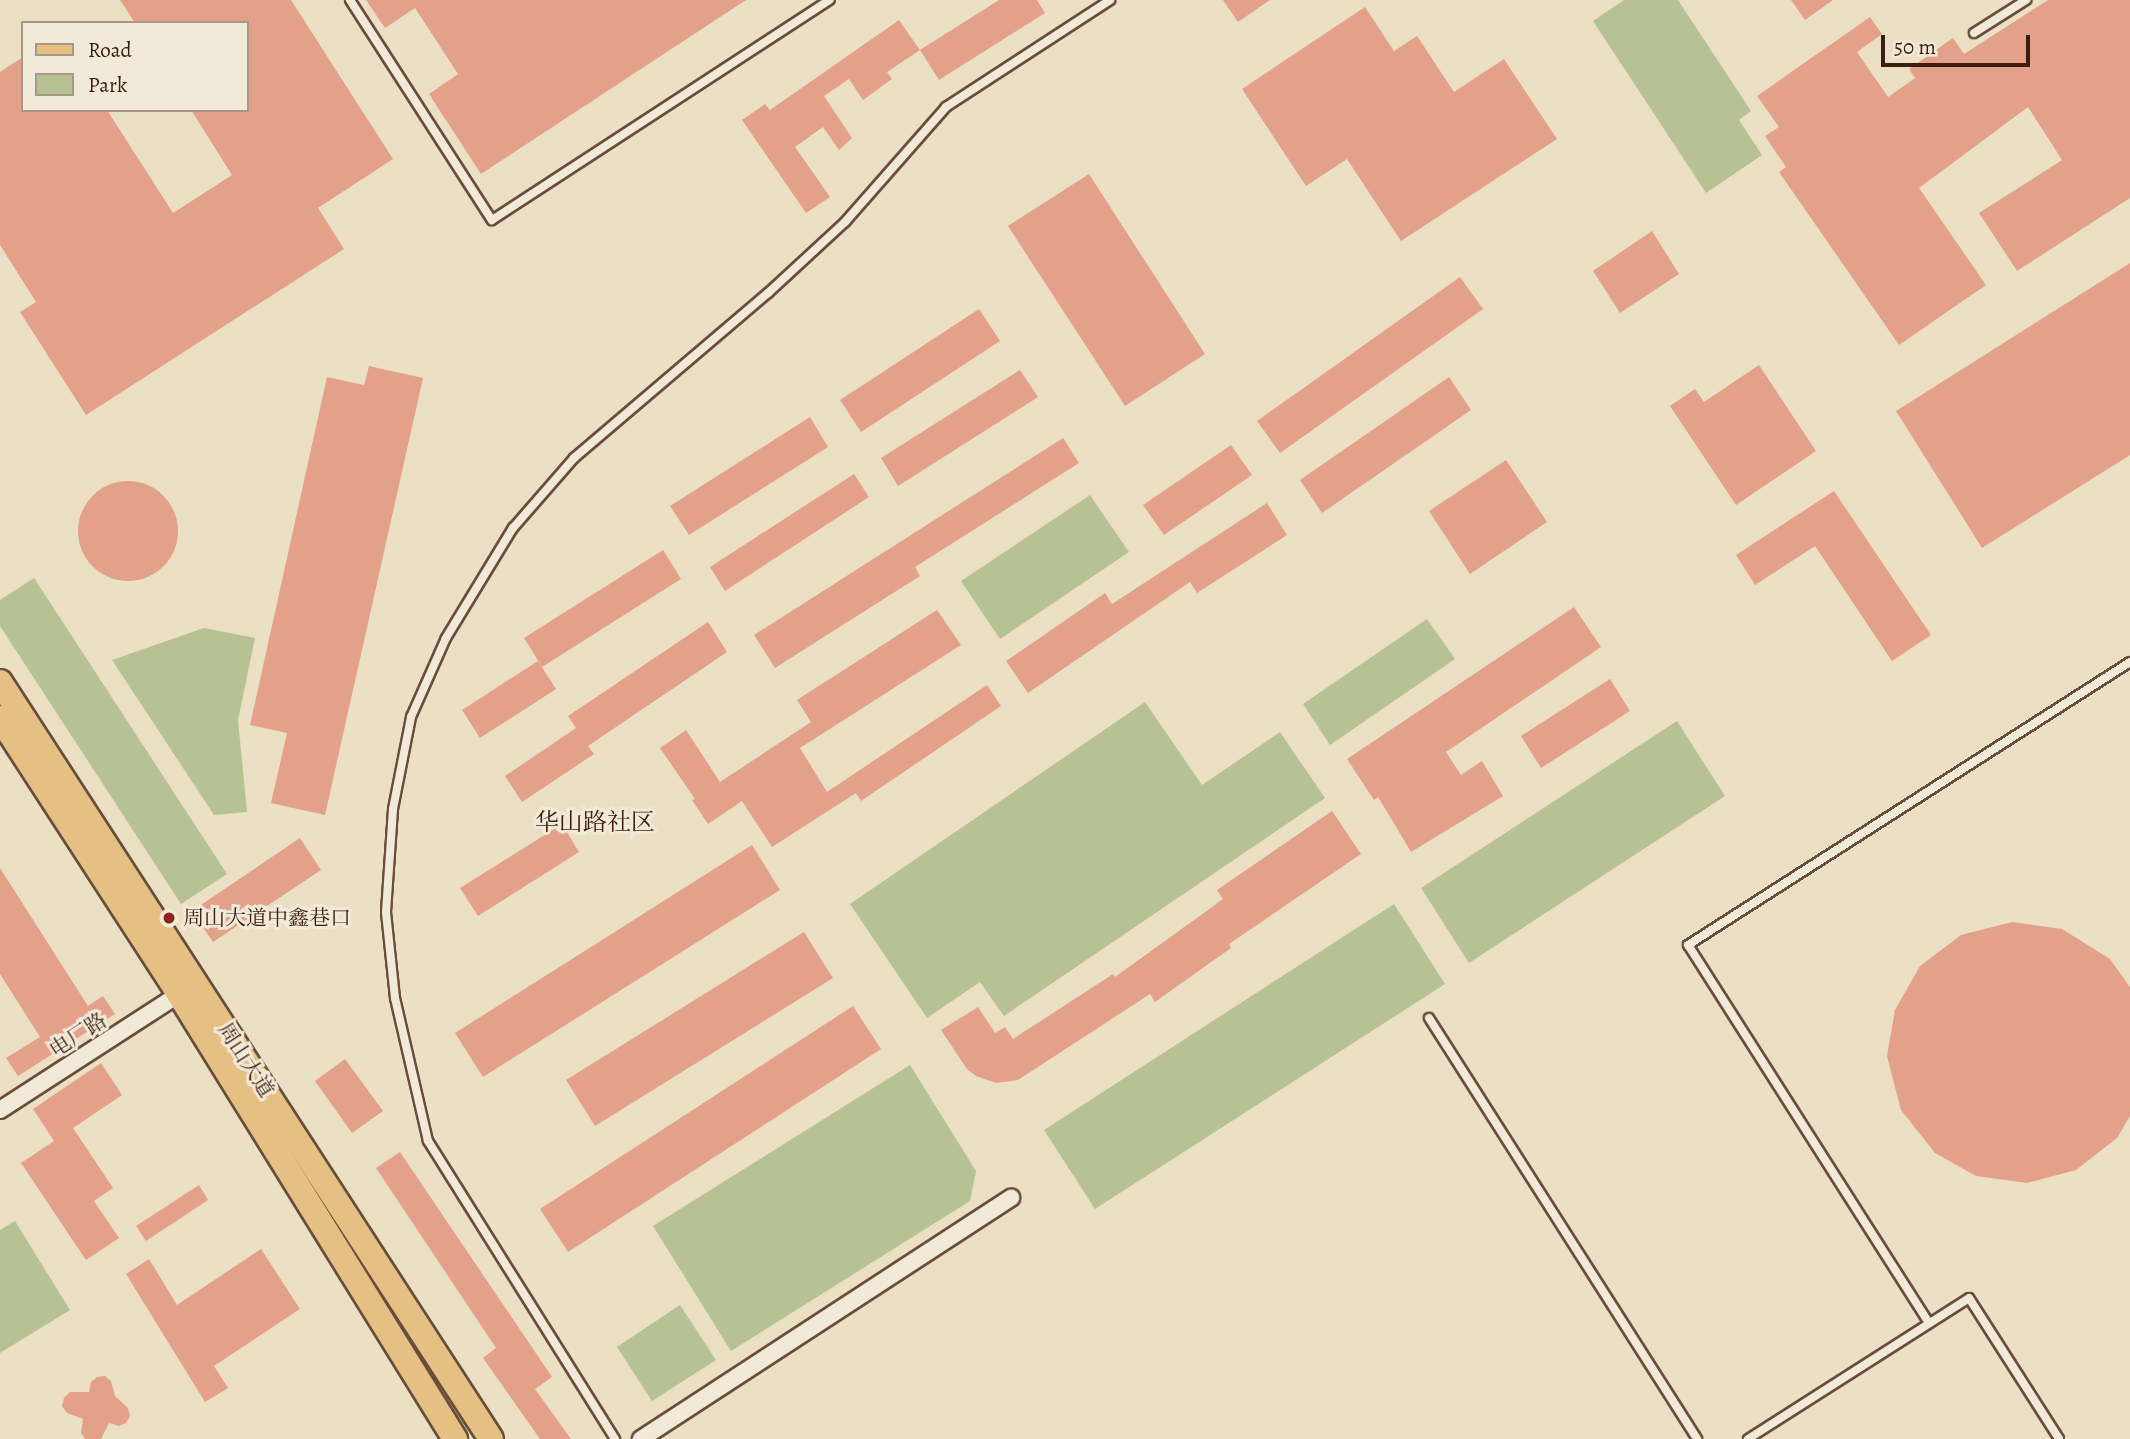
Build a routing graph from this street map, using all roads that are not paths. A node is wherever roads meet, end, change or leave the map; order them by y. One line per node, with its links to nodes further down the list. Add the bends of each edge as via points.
1 (350, 0): 2 (lane, via 492,220)
2 (830, 0)
3 (1110, 0): 16 (lane, via 946,107 845,222 574,458 513,528 446,638 411,717 393,809 386,912 395,998 428,1141)
4 (2026, 0): 5 (lane)
5 (1974, 33)
6 (2130, 662): 13 (lane, via 1688,945)
7 (0, 682): 15 (main road, 周山大道)
8 (0, 719): 9 (main road, 周山大道)
9 (179, 994): 11 (street, 电厂路); 14 (main road, 周山大道)
10 (1429, 1018): 18 (lane)
11 (0, 1110)
12 (1011, 1198): 17 (street)
13 (1929, 1323): 19 (lane); 20 (lane, via 1969,1298)
14 (455, 1439)
15 (491, 1439)
16 (615, 1439)
17 (641, 1439)
18 (1697, 1439)
19 (1748, 1439)
20 (2059, 1439)

